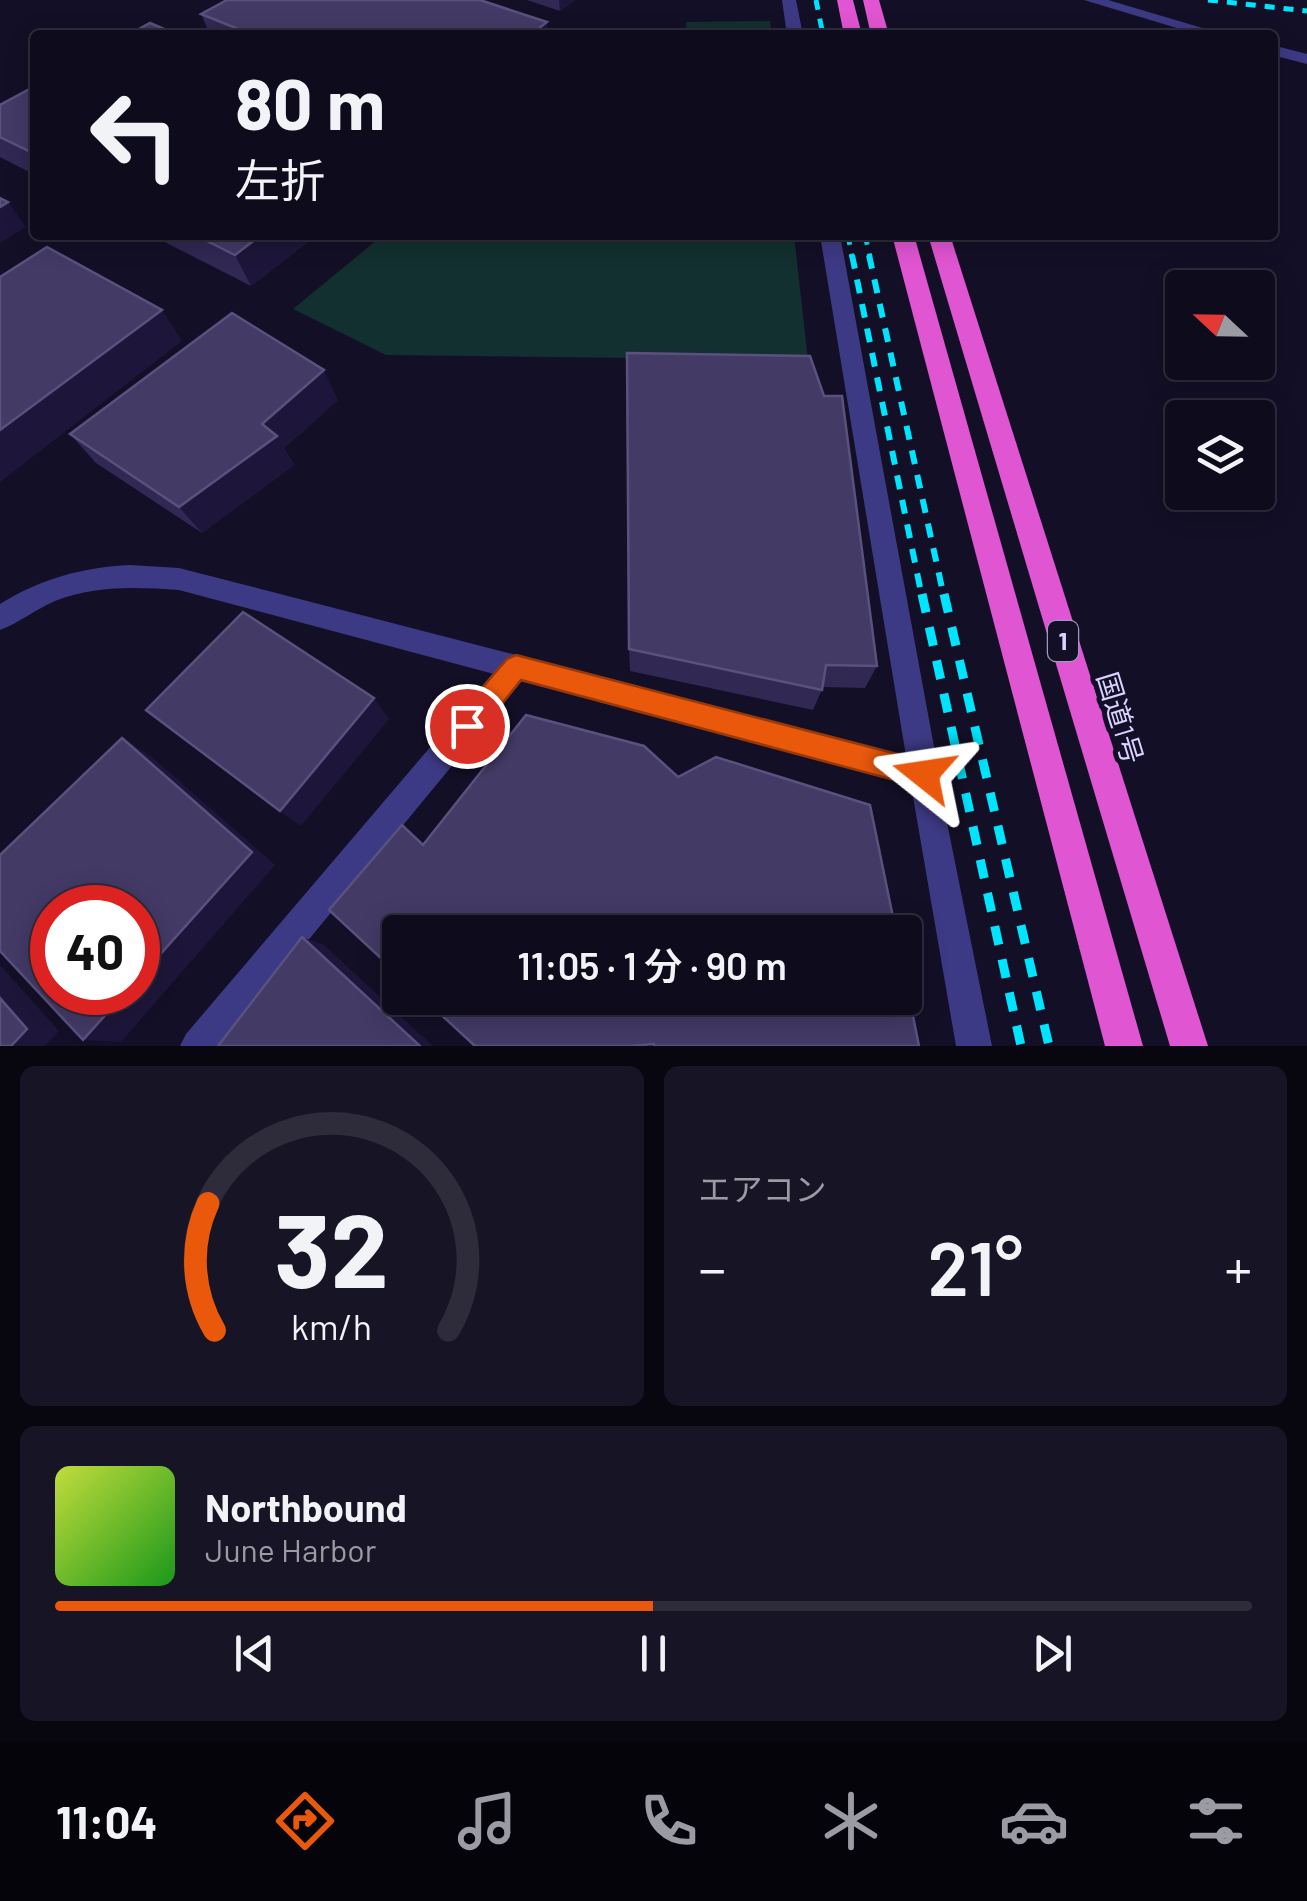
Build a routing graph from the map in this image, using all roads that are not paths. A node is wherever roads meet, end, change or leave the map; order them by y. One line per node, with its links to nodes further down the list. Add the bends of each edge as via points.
1 (789, 0): 5 (street)
2 (845, 0): 6 (highway)
3 (871, 0): 7 (highway)
4 (1091, 0): 8 (street)
5 (794, 30)
6 (852, 30)
7 (879, 30)
8 (1200, 30)
9 (1278, 52): 10 (street)
10 (1307, 59)
11 (831, 240): 16 (street)
12 (904, 240): 19 (highway, 1)
13 (941, 240): 20 (highway, 国道1号 / 1)
14 (0, 618): 15 (street, via 31,597 82,578 140,574)
15 (516, 667): 16 (street); 17 (street)
16 (924, 774): 18 (street)
17 (198, 1046)
18 (974, 1046)
19 (1124, 1046)
20 (1189, 1046)

